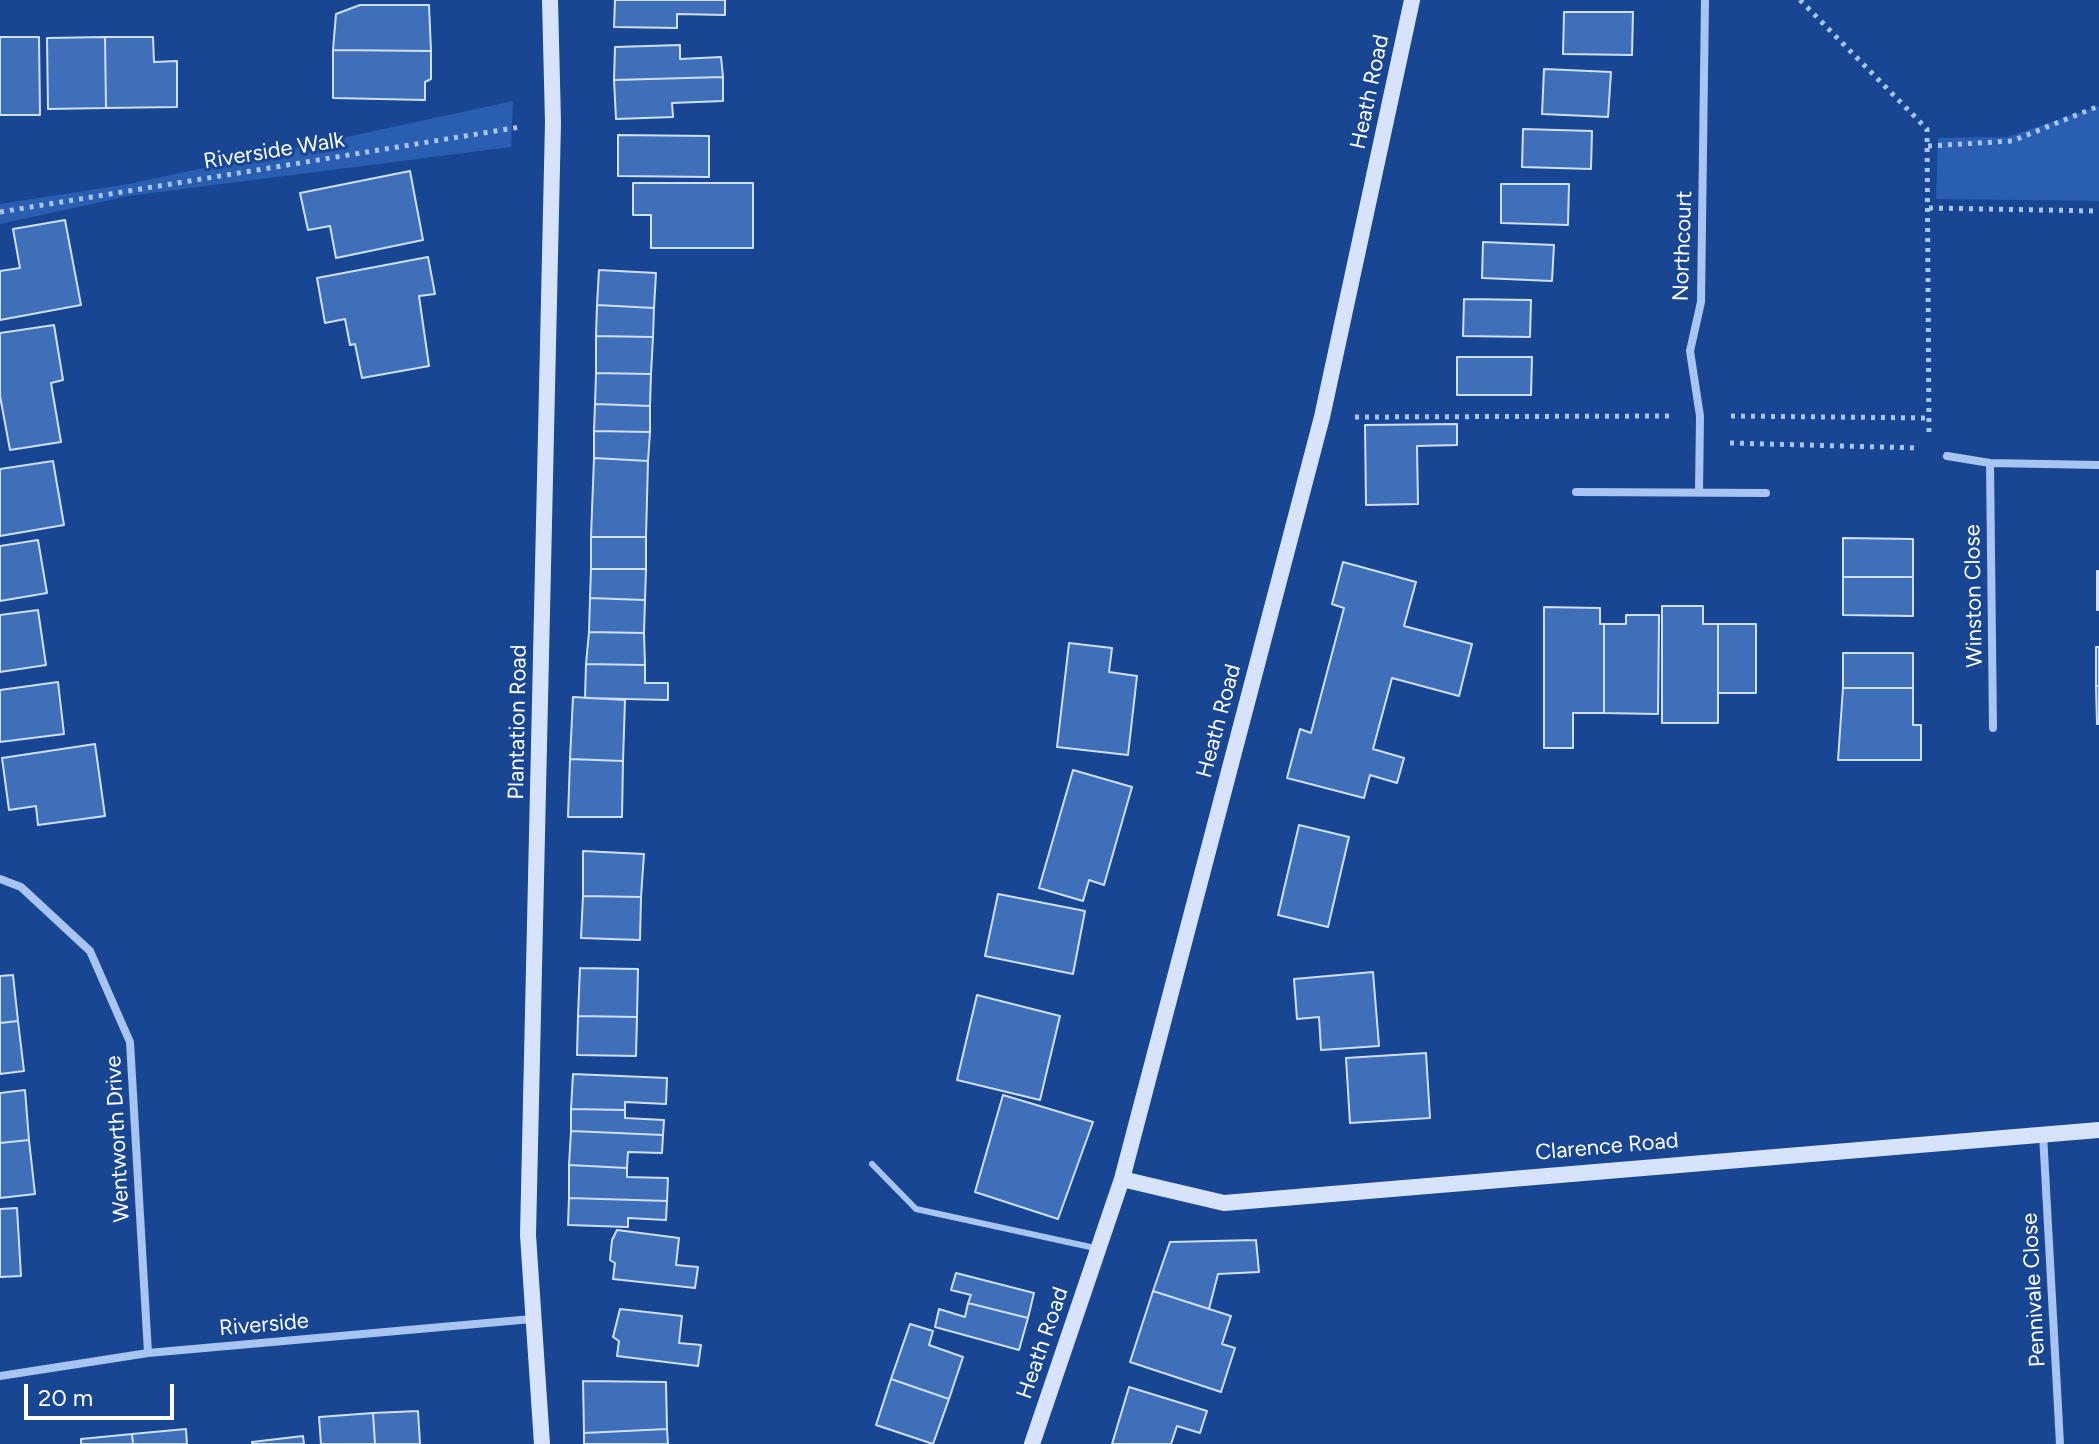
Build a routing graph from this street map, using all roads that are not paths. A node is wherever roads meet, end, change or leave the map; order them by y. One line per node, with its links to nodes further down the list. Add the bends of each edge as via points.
1 (550, 0): 17 (street, Plantation Road, via 553,122 529,1219)
2 (1412, 0): 15 (street, Heath Road, via 1322,417)
3 (1705, 0): 8 (street, Northcourt, via 1701,302 1690,351 1700,416)
4 (1947, 456): 5 (street)
5 (1990, 463): 6 (street); 10 (street, Winston Close)
6 (2099, 465)
7 (1576, 492): 8 (street)
8 (1699, 492): 9 (street)
9 (1766, 493)
10 (1993, 728)
11 (0, 879): 18 (street, Wentworth Drive, via 21,887 90,951 130,1042)
12 (2099, 1130): 13 (street, Clarence Road)
13 (2043, 1133): 15 (street, Clarence Road, via 1224,1203); 22 (street, Pennivale Close)
14 (872, 1164): 16 (lane, via 916,1209)
15 (1122, 1179): 16 (street, Heath Road)
16 (1099, 1249): 21 (street, Heath Road)
17 (532, 1319): 18 (street, Riverside); 20 (street, Plantation Road)
18 (148, 1353): 19 (street, Riverside)
19 (0, 1376)
20 (542, 1444)
21 (1032, 1444)
22 (2060, 1444)

